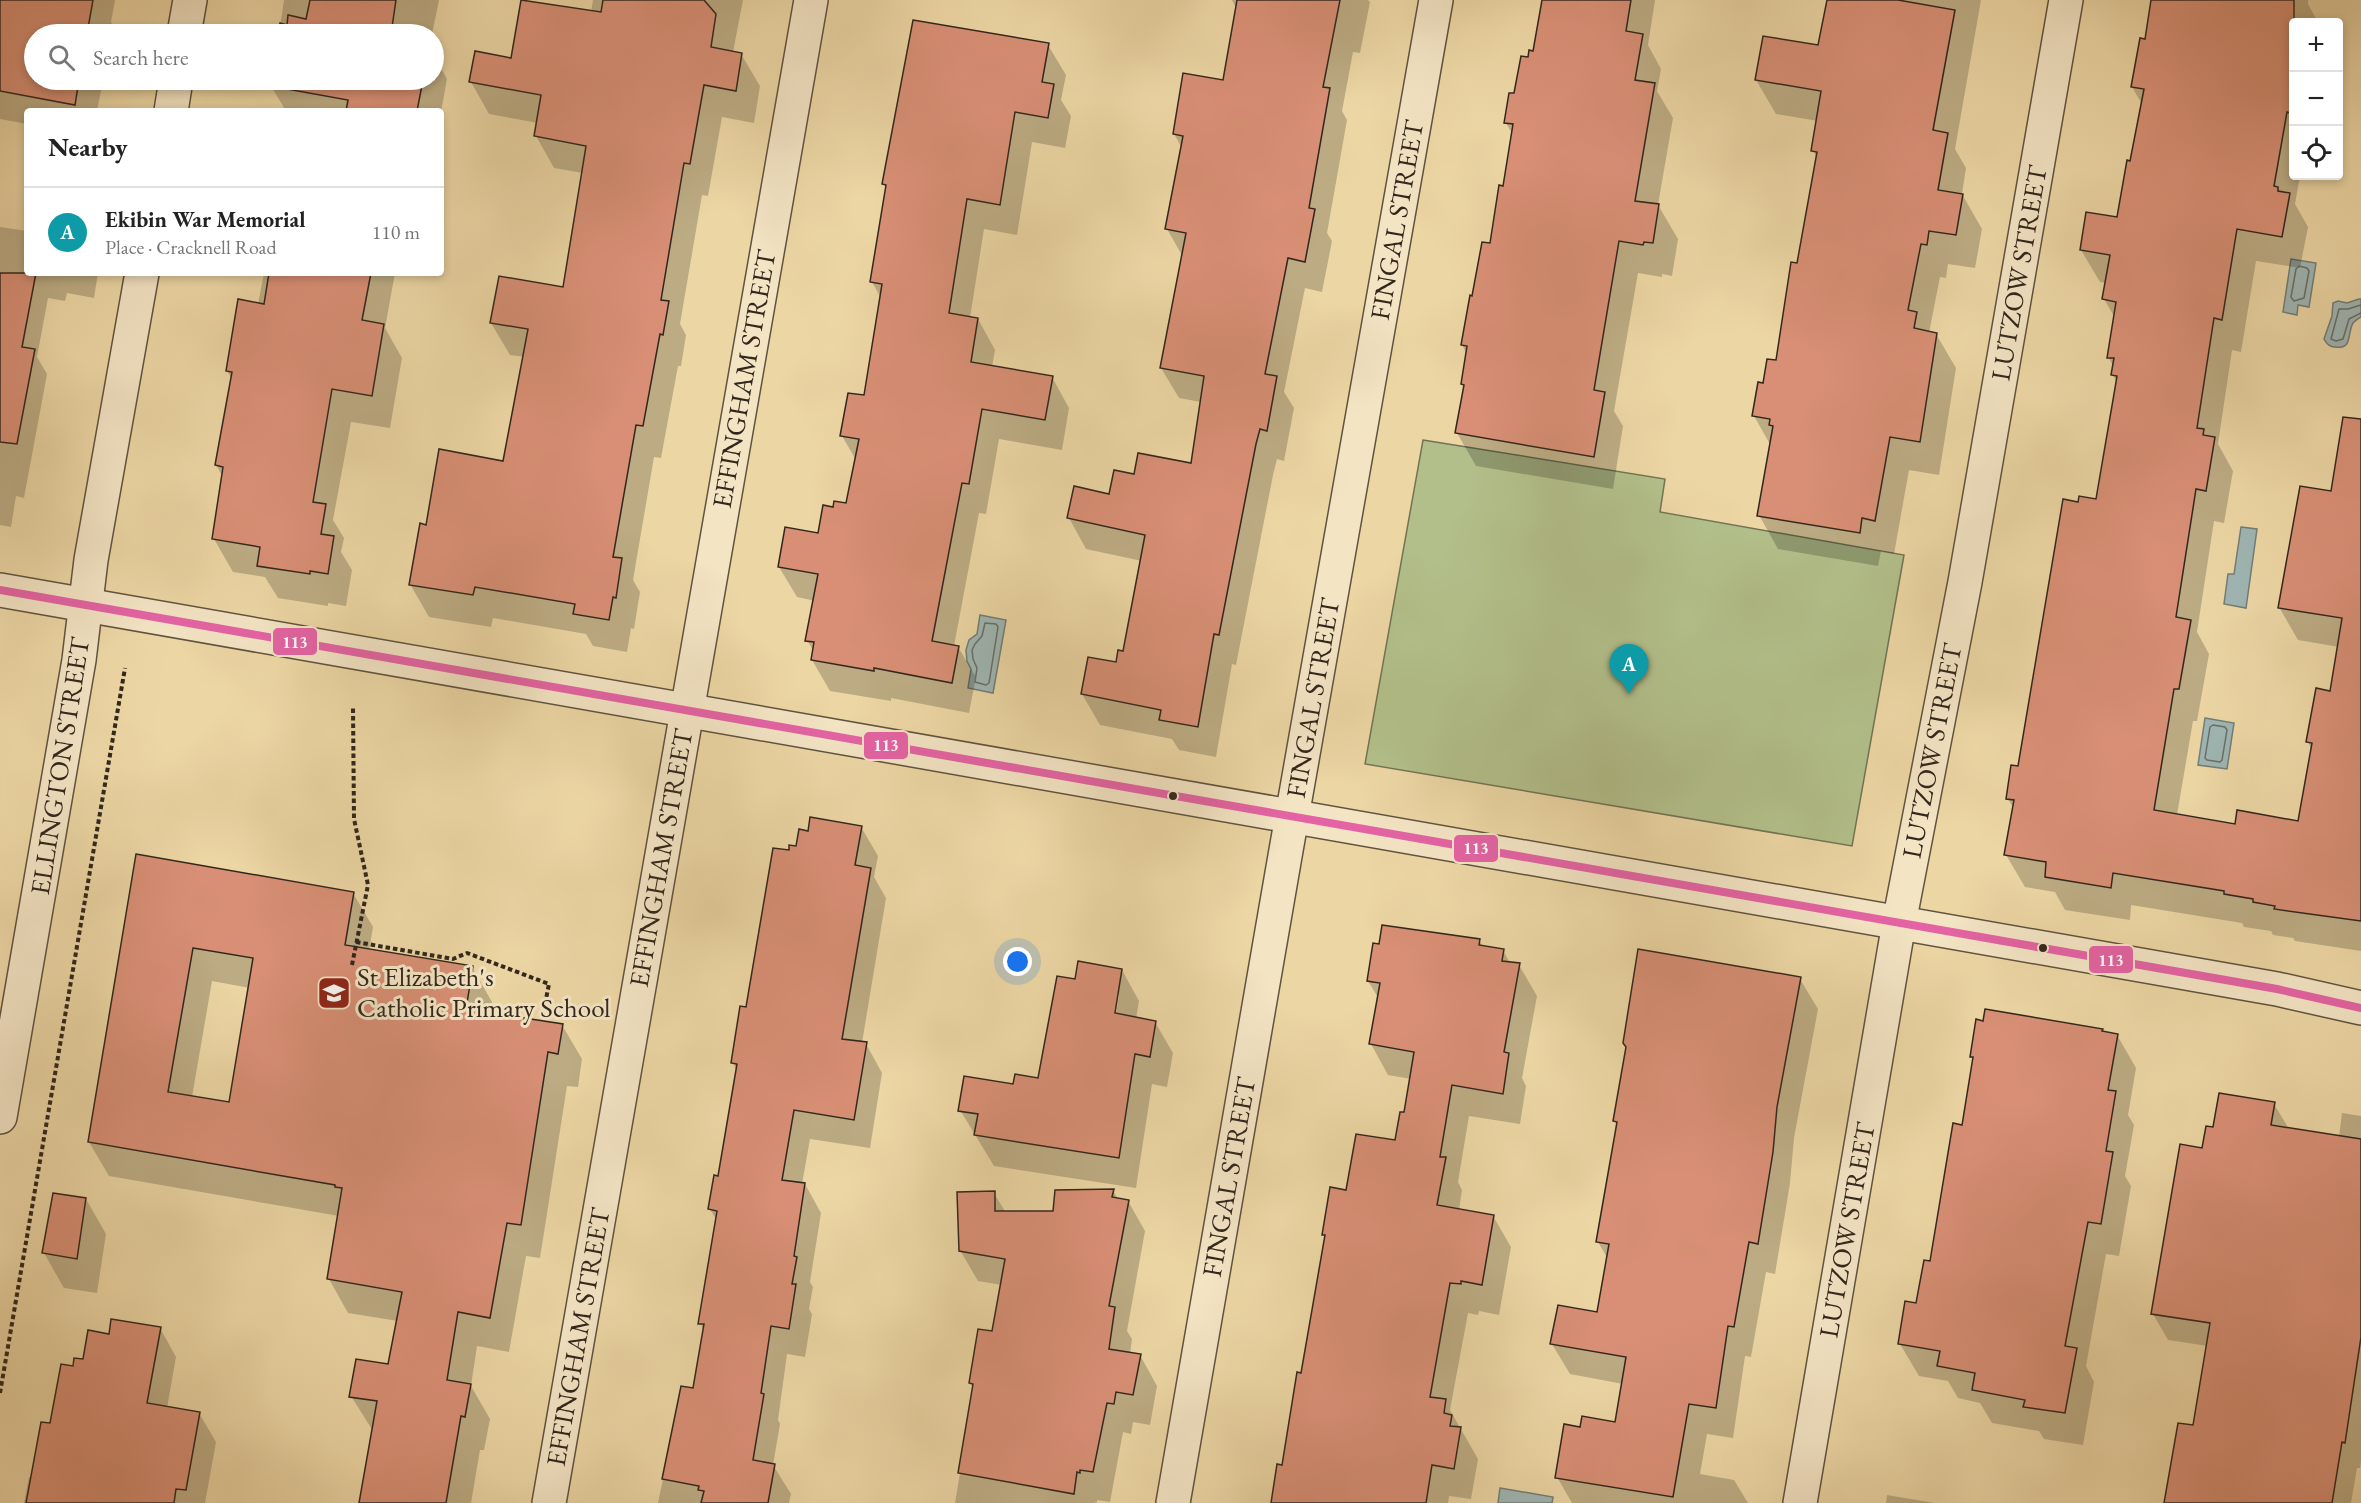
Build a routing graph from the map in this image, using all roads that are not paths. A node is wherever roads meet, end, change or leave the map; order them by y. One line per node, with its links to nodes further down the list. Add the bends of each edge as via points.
1 (190, 0): 5 (street)
2 (811, 0): 11 (street, EFFINGHAM STREET)
3 (1436, 0): 12 (street, FINGAL STREET)
4 (2066, 0): 13 (street, LUTZOW STREET, via 1965,582)
5 (186, 24)
6 (174, 90): 7 (street)
7 (171, 108)
8 (141, 276): 10 (street, ELLINGTON STREET)
9 (0, 590): 10 (street)
10 (86, 605): 11 (street); 15 (street, ELLINGTON STREET)
11 (687, 710): 12 (street); 16 (street, EFFINGHAM STREET)
12 (1292, 817): 13 (street); 17 (street, FINGAL STREET)
13 (1899, 923): 14 (street, via 2277,989); 18 (street, LUTZOW STREET)
14 (2361, 1008)
15 (0, 1117)
16 (549, 1503)
17 (1173, 1503)
18 (1800, 1503)

